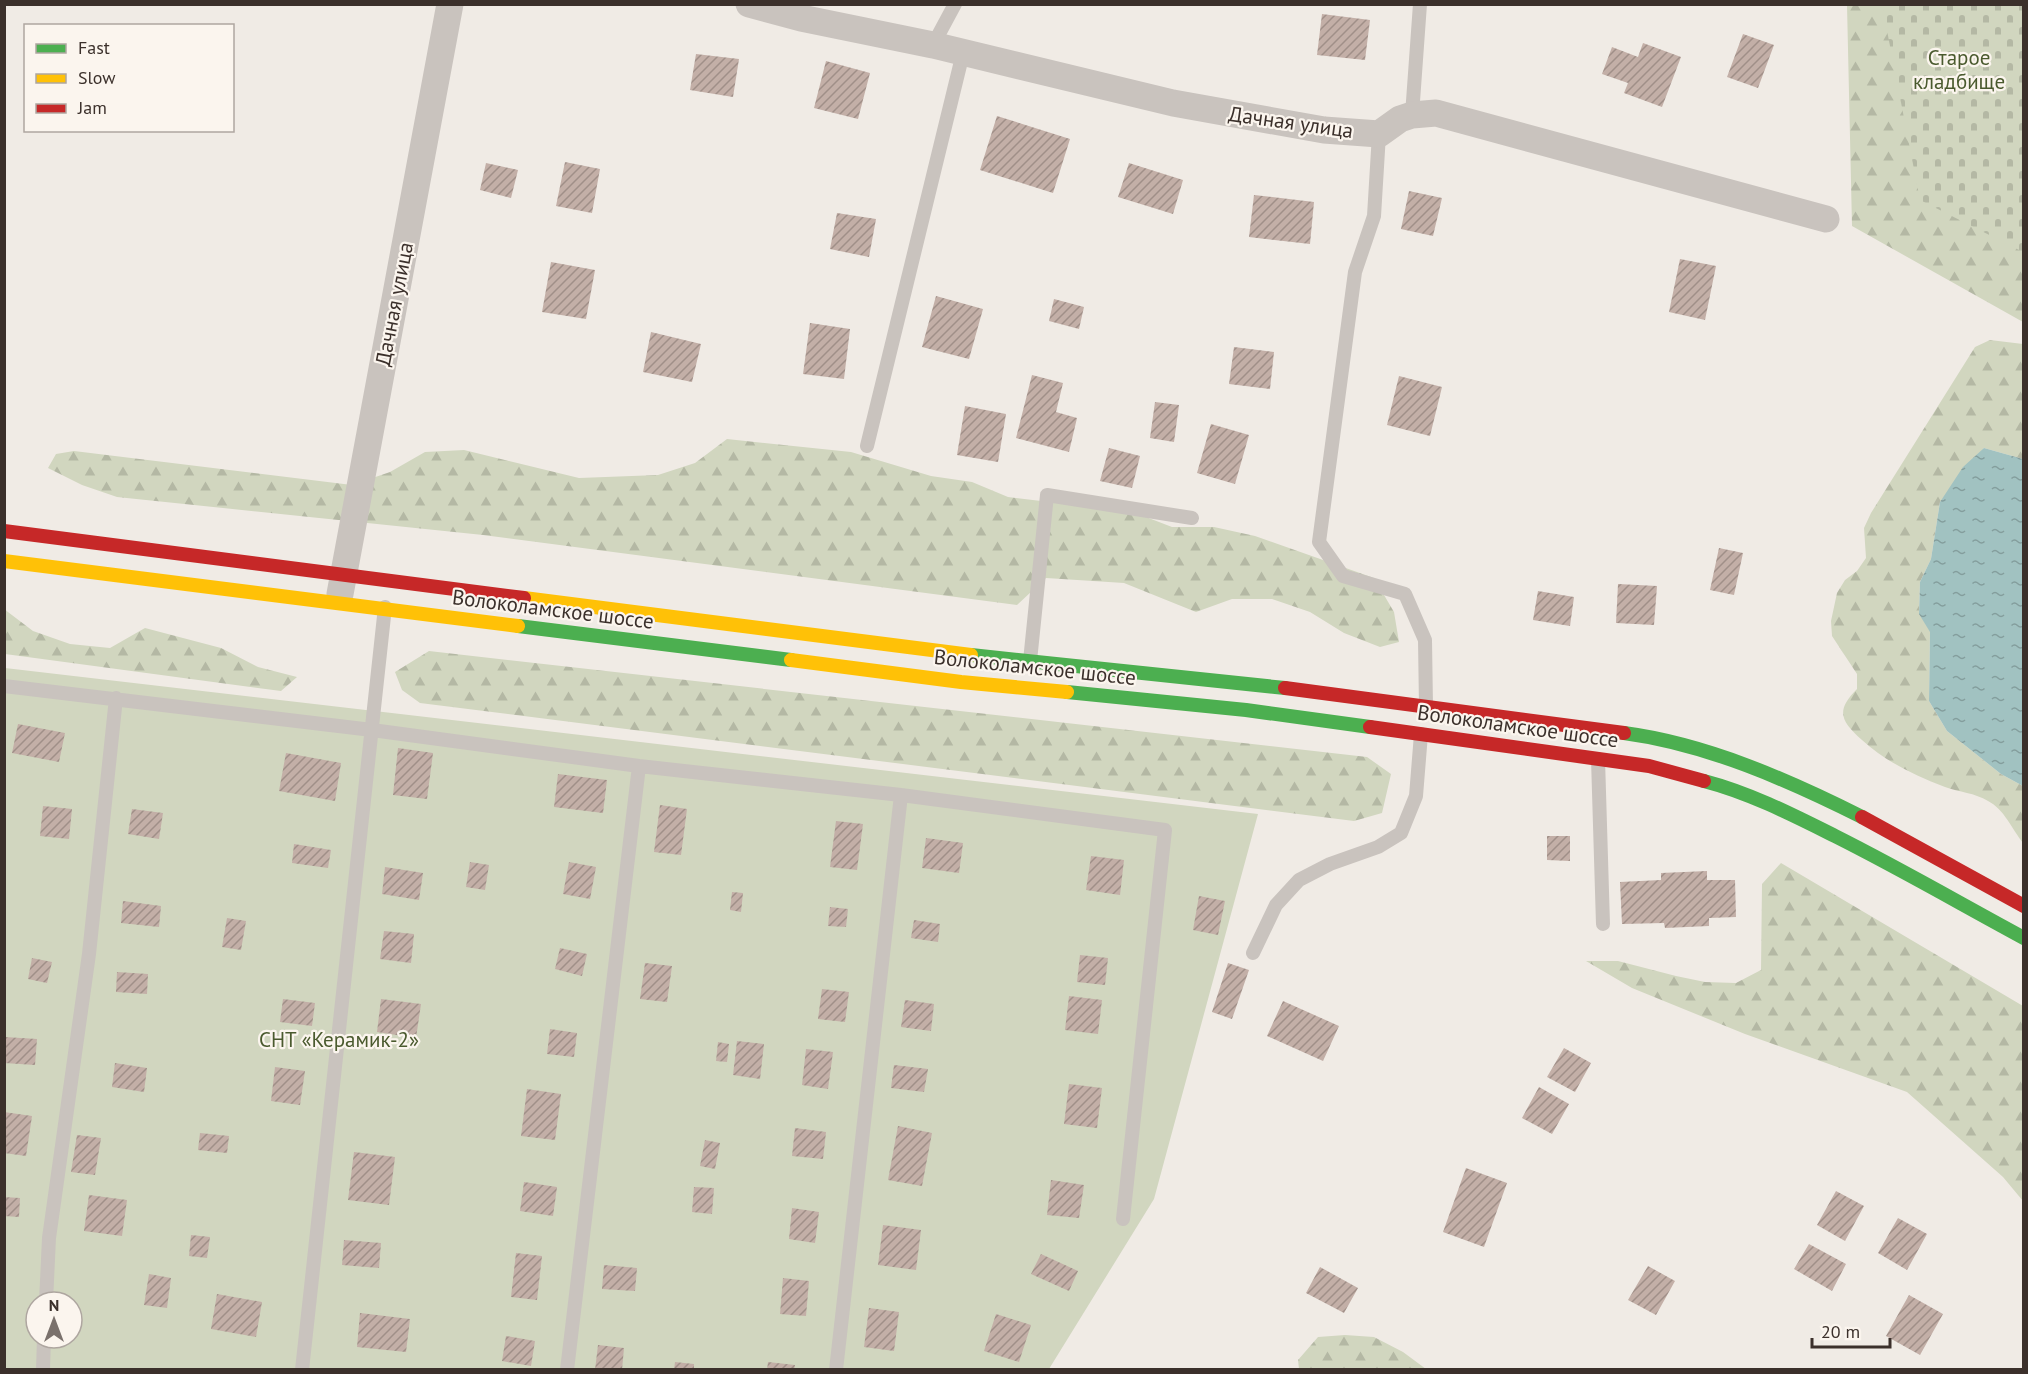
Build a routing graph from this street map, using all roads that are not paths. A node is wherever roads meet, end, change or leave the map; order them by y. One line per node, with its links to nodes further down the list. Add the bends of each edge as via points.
1 (450, 4): 14 (street, Дачная улица)
2 (749, 4): 5 (street, Дачная улица)
3 (955, 4): 5 (lane)
4 (1420, 4): 7 (lane)
5 (933, 45): 6 (street, Дачная улица)
6 (963, 53): 8 (street, Дачная улица, via 1173,103 1324,130); 10 (lane)
7 (1412, 115): 8 (street, Дачная улица); 9 (street, Дачная улица, via 1436,114)
8 (1379, 134): 21 (lane, via 1374,216 1355,272 1319,542 1343,576 1405,594 1425,640)
9 (1826, 219)
10 (867, 446)
11 (1192, 518): 18 (lane, via 1047,495)
12 (4, 531): 14 (main road, Волоколамское шоссе)
13 (4, 561): 16 (main road, Волоколамское шоссе)
14 (343, 575): 15 (main road, Волоколамское шоссе); 16 (street, Дачная улица)
15 (388, 581): 17 (lane); 18 (main road, Волоколамское шоссе)
16 (338, 604): 17 (main road, Волоколамское шоссе)
17 (385, 610): 22 (lane); 23 (main road, Волоколамское шоссе, via 961,682 1246,710)
18 (1030, 660): 21 (main road, Волоколамское шоссе)
19 (4, 686): 20 (lane)
20 (116, 698): 22 (lane); 32 (lane, via 89,954 49,1238)
21 (1426, 707): 27 (main road, Волоколамское шоссе, via 1652,737 1736,762 1810,791)
22 (372, 730): 25 (lane); 35 (lane)
23 (1421, 734): 24 (main road, Волоколамское шоссе); 30 (lane, via 1416,796 1401,833 1378,847 1299,880 1276,905)
24 (1598, 759): 28 (lane); 29 (main road, Волоколамское шоссе, via 1649,766 1732,788 1878,858)
25 (639, 766): 26 (lane); 36 (lane)
26 (902, 795): 31 (lane, via 1165,830); 37 (lane)
27 (2024, 906)
28 (1603, 924)
29 (2024, 939)
30 (1253, 952)
31 (1123, 1219)
32 (47, 1290)
33 (44, 1350): 34 (lane)
34 (43, 1370)
35 (302, 1370)
36 (567, 1370)
37 (836, 1370)

